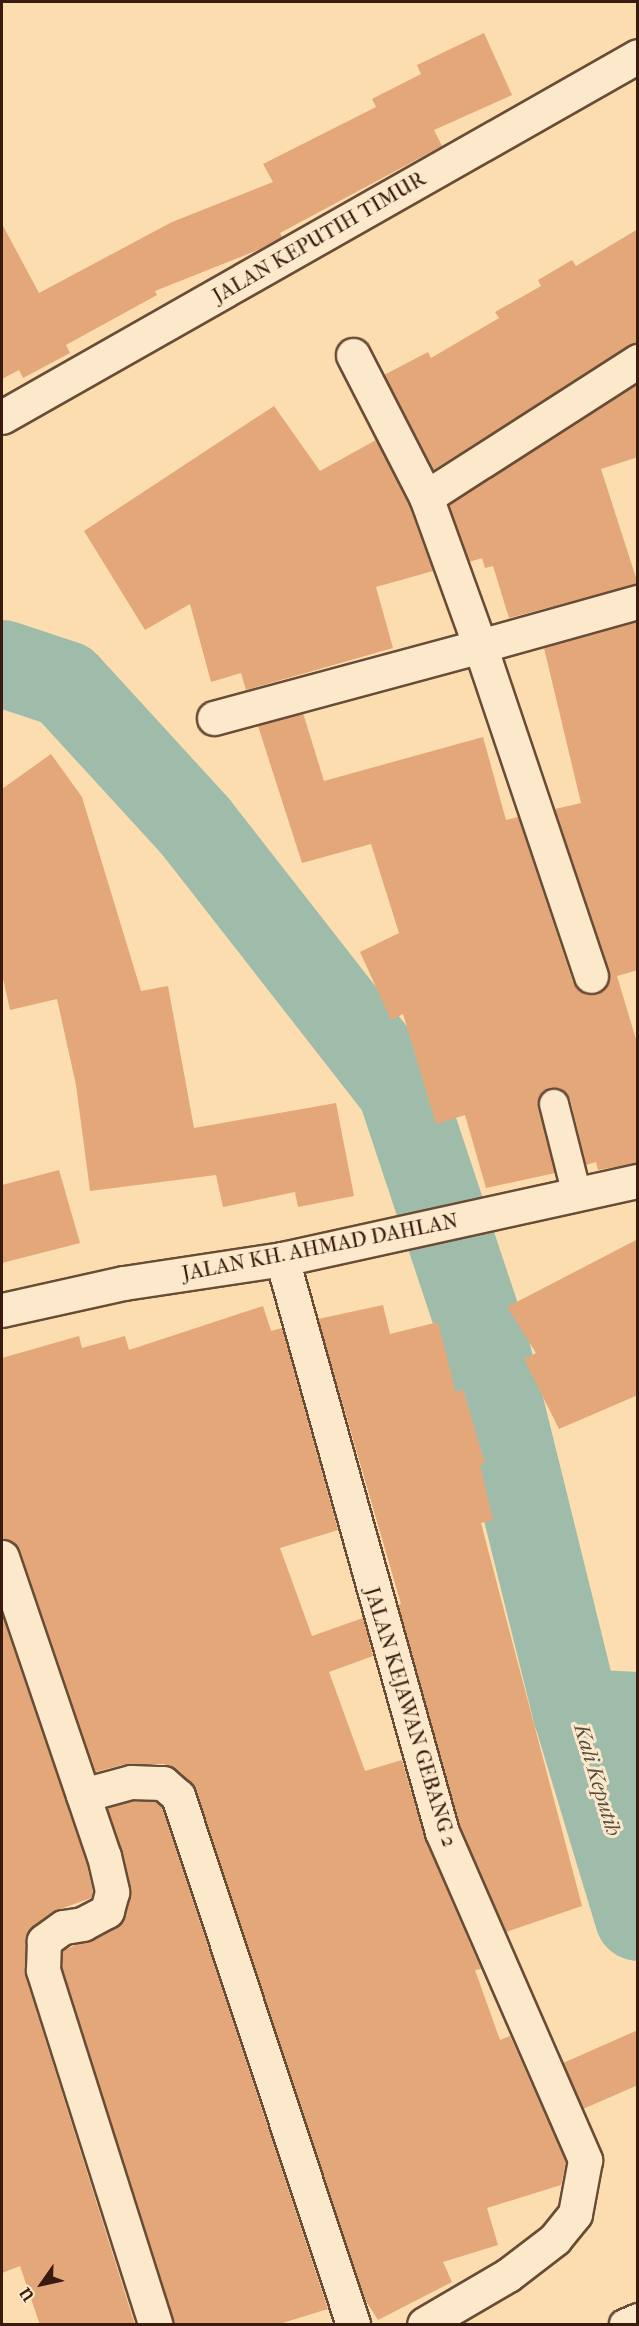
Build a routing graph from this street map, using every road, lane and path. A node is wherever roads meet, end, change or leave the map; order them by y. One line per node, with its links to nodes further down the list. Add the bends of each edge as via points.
1 (638, 57): 4 (street, JALAN KEPUTIH TIMUR)
2 (353, 356): 5 (street)
3 (638, 362): 5 (street)
4 (2, 417)
5 (426, 496): 7 (street)
6 (638, 602): 7 (street)
7 (480, 646): 8 (street); 9 (street)
8 (214, 718)
9 (591, 976)
10 (554, 1104): 12 (lane)
11 (638, 1181): 12 (street, JALAN KH. AHMAD DAHLAN)
12 (577, 1195): 13 (street, JALAN KH. AHMAD DAHLAN)
13 (282, 1259): 14 (street, JALAN KH. AHMAD DAHLAN, via 124,1283); 20 (street, JALAN KEJAWAN GEBANG 2, via 442,1832 585,2160 575,2214 555,2239 508,2275)
14 (2, 1310)
15 (2, 1557): 16 (street)
16 (83, 1796): 18 (street, via 104,1856 112,1903 95,1919 51,1933 44,1941 43,1970); 19 (street, via 131,1782 163,1783 178,1796)
17 (638, 2318): 21 (lane)
18 (155, 2325)
19 (353, 2325)
20 (424, 2325)
21 (624, 2325)

